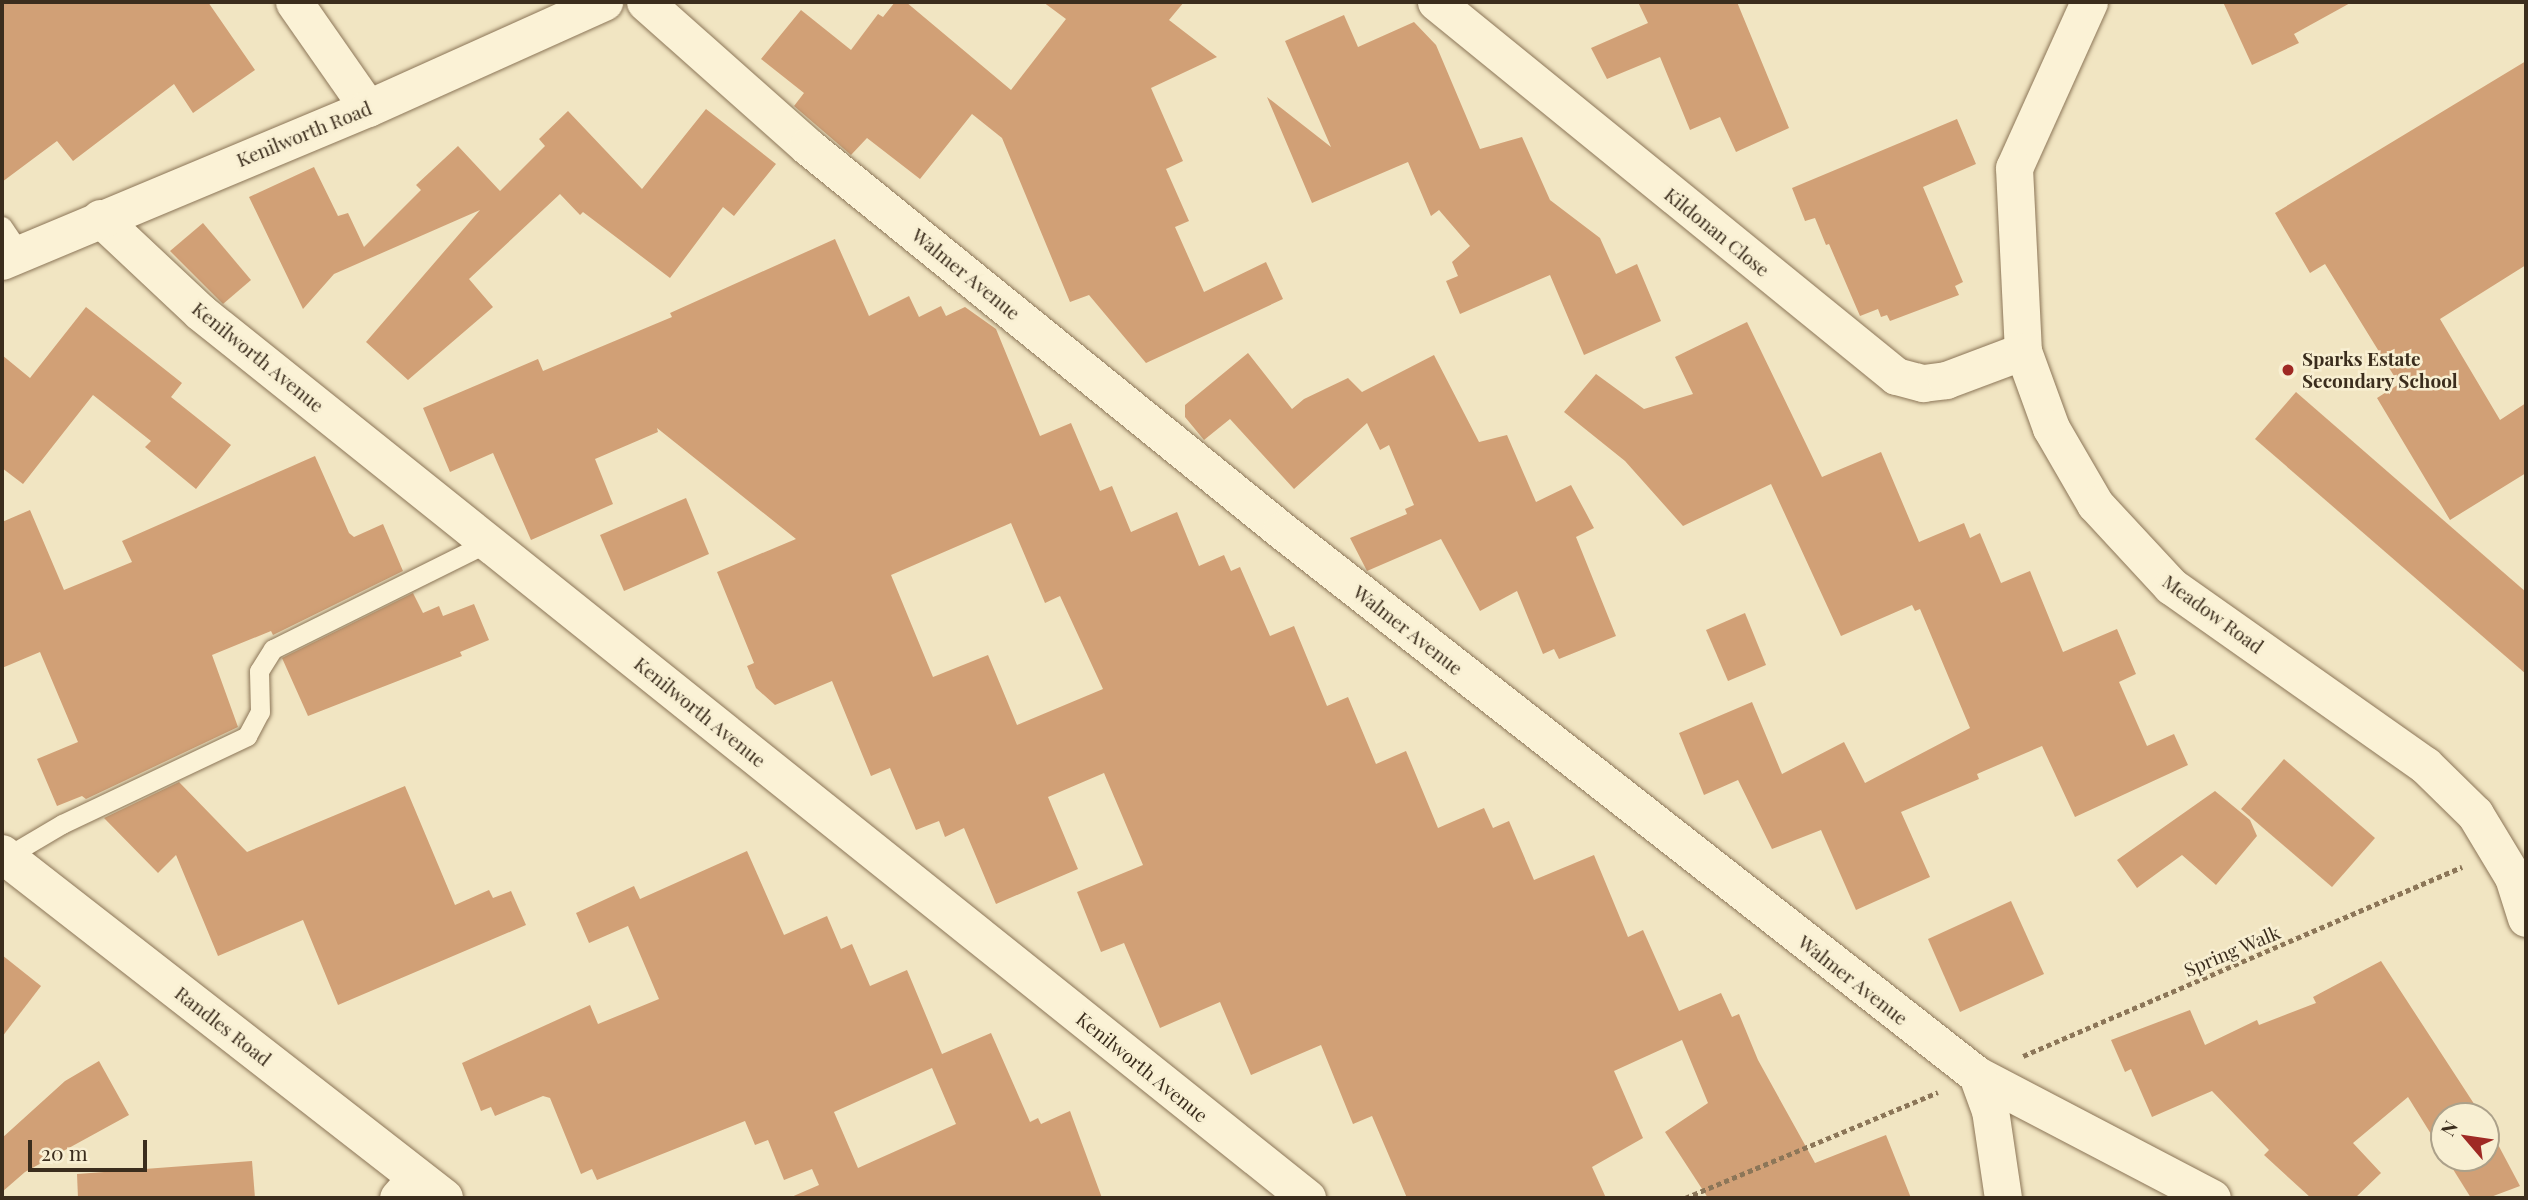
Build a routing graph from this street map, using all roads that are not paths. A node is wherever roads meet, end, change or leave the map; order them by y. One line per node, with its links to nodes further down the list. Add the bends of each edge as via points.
1 (294, 2): 7 (street)
2 (604, 2): 6 (street, Kenilworth Road)
3 (645, 2): 14 (street, Walmer Avenue, via 807,146 1270,521)
4 (1436, 2): 10 (street, Kildonan Close, via 1896,376 1923,383 1946,380)
5 (2089, 2): 10 (street, Meadow Road, via 2014,168)
6 (557, 11): 7 (street, Kenilworth Road)
7 (368, 108): 8 (street, Kenilworth Road)
8 (100, 218): 9 (street, Kenilworth Road); 11 (street, Kenilworth Avenue, via 200,312)
9 (8, 246)
10 (2023, 351): 13 (street, Meadow Road, via 2072,467 2129,546 2171,586 2424,765 2475,814 2513,877)
11 (489, 542): 12 (lane, via 273,649 259,671 260,712 247,736); 16 (street, Kenilworth Avenue)
12 (4, 855): 15 (street, Randles Road)
13 (2526, 918)
14 (1977, 1075): 17 (street, via 1990,1110); 18 (street, Walmer Avenue)
15 (419, 1191)
16 (1307, 1198)
17 (2003, 1198)
18 (2212, 1198)

